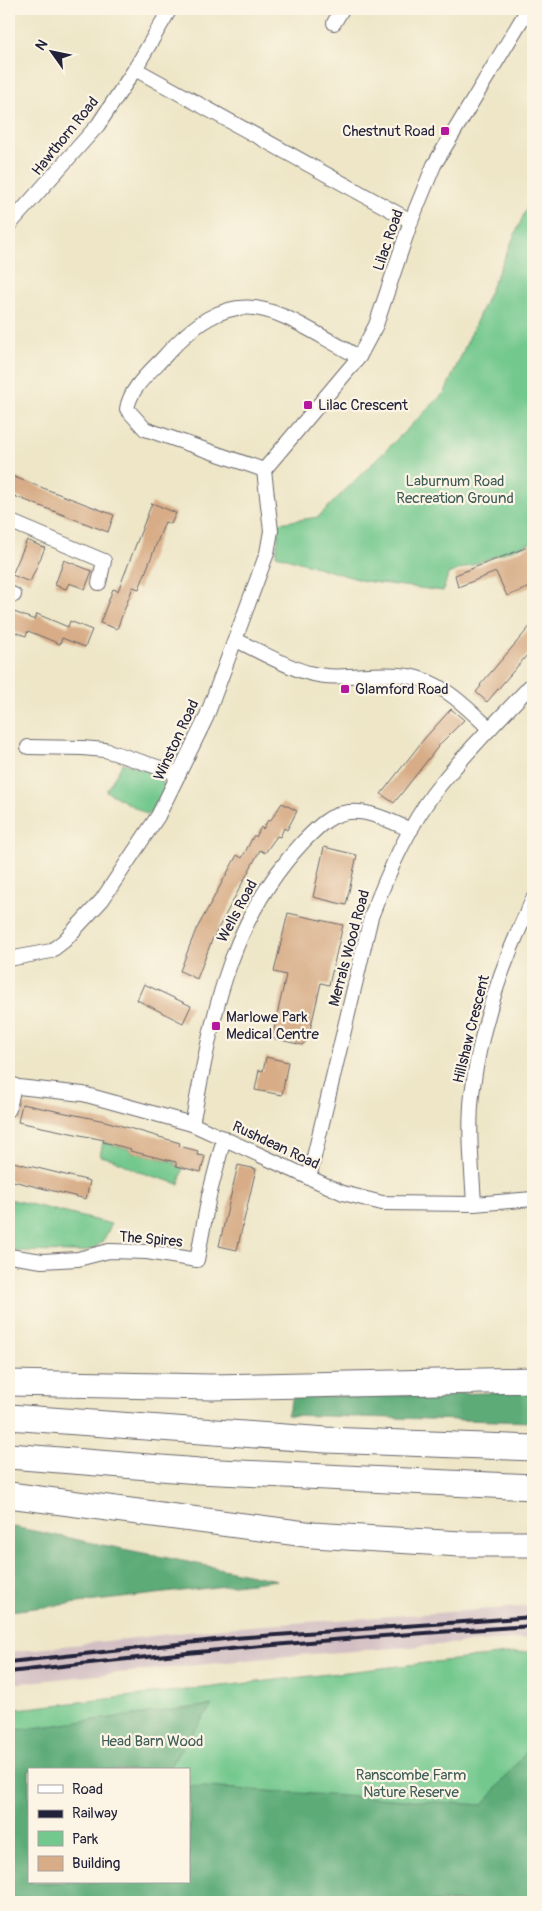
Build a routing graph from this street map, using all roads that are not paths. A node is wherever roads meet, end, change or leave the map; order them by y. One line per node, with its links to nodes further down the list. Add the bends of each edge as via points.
1 (170, 9): 5 (street, Hawthorn Road)
2 (342, 9): 4 (street)
3 (528, 9): 6 (street, Lilac Road, via 434,165)
4 (334, 23)
5 (135, 69): 6 (street); 7 (street, Hawthorn Road, via 98,125)
6 (411, 222): 8 (street, Lilac Road, via 376,325)
7 (9, 225)
8 (360, 357): 9 (street, Lilac Road); 9 (street, via 270,310 252,306 234,308 218,312 190,332 129,398 127,409 145,429)
9 (264, 470): 12 (street, Winston Road, via 270,531 267,553)
10 (9, 522): 11 (street, via 104,561)
11 (99, 583)
12 (236, 640): 15 (street, via 308,673 339,677 407,675 428,681 449,693); 17 (street, Winston Road, via 206,718)
13 (533, 683): 14 (street, Merrals Wood Road)
14 (528, 698): 15 (street, Merrals Wood Road)
15 (490, 729): 18 (street, Merrals Wood Road, via 434,794)
16 (28, 747): 17 (street, via 105,750)
17 (179, 774): 20 (street, Winston Road, via 158,816 102,900 71,935 51,951)
18 (411, 830): 23 (street, Wells Road, via 365,813 333,816 320,824 278,873 236,944 224,976); 25 (street, Merrals Wood Road, via 372,918)
19 (533, 899): 27 (street, Hillshaw Crescent, via 511,944 482,1040 472,1093 470,1135)
20 (9, 959)
21 (12, 1085): 22 (street); 23 (street, Rushdean Road, via 83,1094)
22 (9, 1109)
23 (192, 1124): 24 (street, Rushdean Road)
24 (224, 1138): 25 (street, Rushdean Road); 28 (street, The Spires, via 197,1260 147,1252 109,1251 78,1259 42,1261)
25 (309, 1178): 27 (street, Rushdean Road, via 343,1194 382,1203)
26 (533, 1199): 27 (street, Rushdean Road)
27 (474, 1204)
28 (9, 1256)
29 (533, 1380): 30 (highway, via 211,1387)
30 (9, 1384)
31 (9, 1417): 32 (highway, via 307,1439)
32 (533, 1448)
33 (9, 1456): 34 (highway, via 198,1470)
34 (533, 1487)
35 (9, 1495): 36 (highway, via 313,1536 460,1544)
36 (533, 1544)

